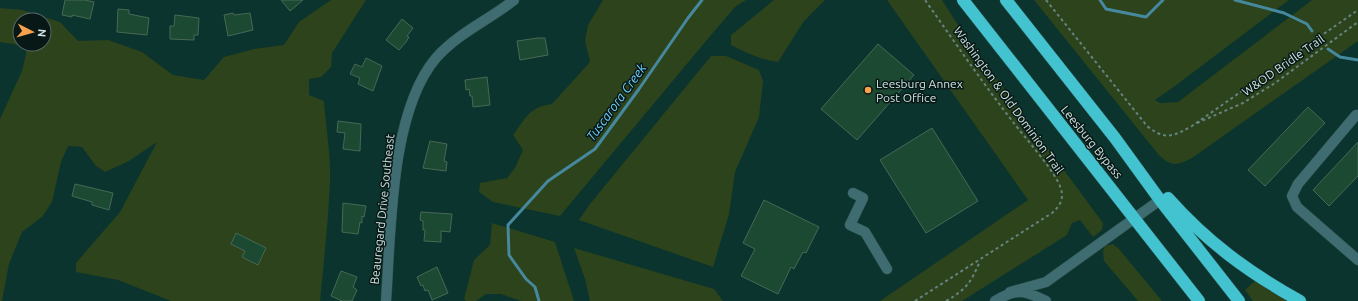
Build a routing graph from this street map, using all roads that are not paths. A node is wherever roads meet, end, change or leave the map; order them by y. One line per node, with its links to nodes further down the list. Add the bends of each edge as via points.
1 (514, 0): 12 (street, Beauregard Drive Southeast, via 456,38 433,62 415,92 402,139 392,218)
2 (963, 0): 8 (highway, Leesburg Bypass)
3 (1006, 0): 5 (highway, Leesburg Bypass)
4 (1358, 114): 9 (street, via 1298,184 1292,196 1297,207)
5 (1115, 138): 7 (highway, Leesburg Bypass); 17 (highway, via 1185,218 1210,241 1262,280)
6 (853, 193): 10 (street, via 863,198 850,225 865,232)
7 (1160, 200): 8 (street); 16 (highway, Leesburg Bypass)
8 (1134, 218): 11 (street, via 1046,282); 15 (highway, Leesburg Bypass)
9 (1358, 260)
10 (887, 269)
11 (1010, 292): 13 (street); 14 (street, via 1030,293)
12 (386, 301)
13 (995, 301)
14 (1046, 301)
15 (1199, 301)
16 (1239, 301)
17 (1300, 301)

